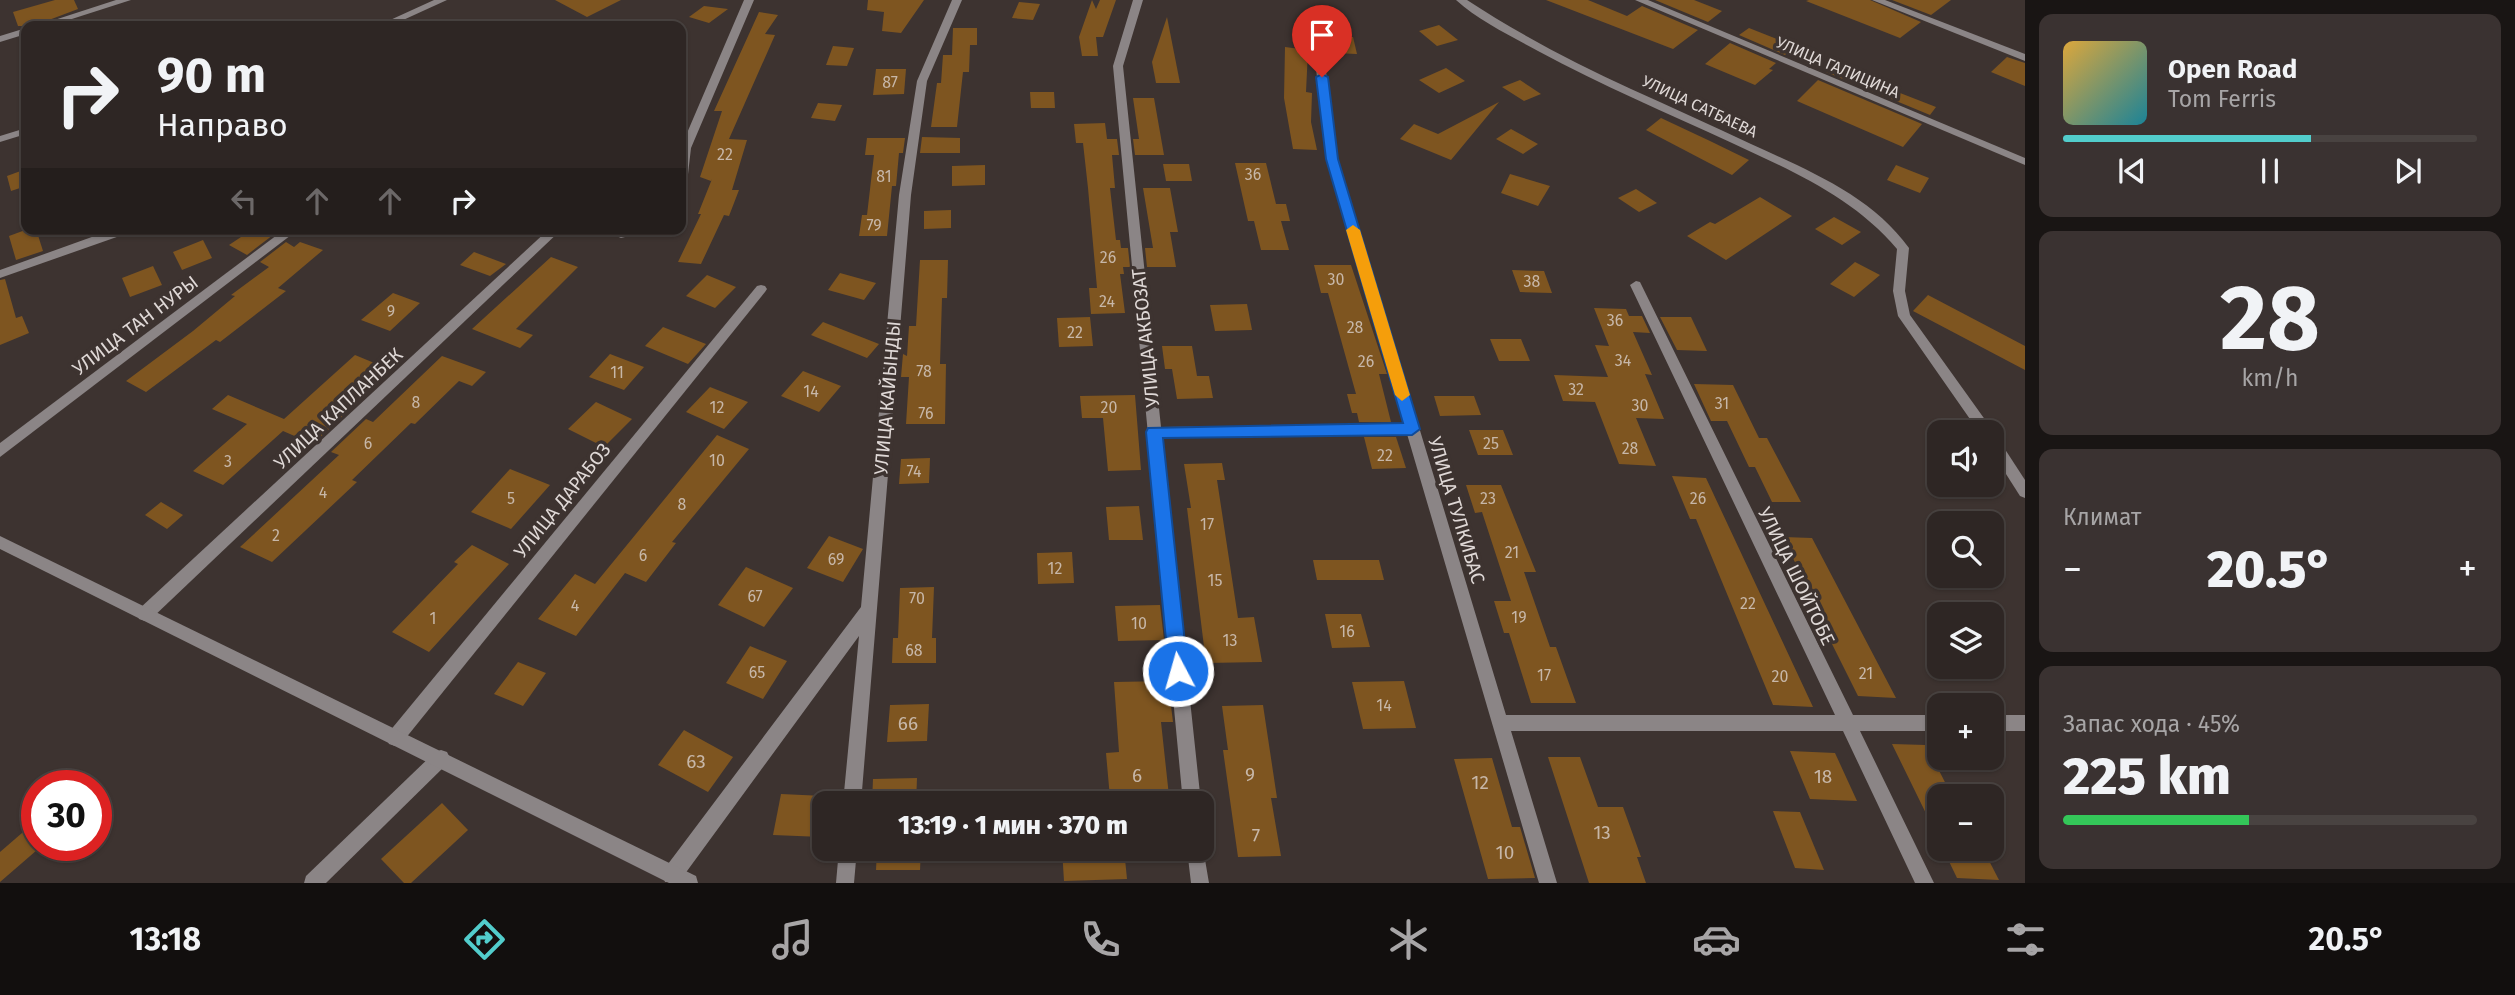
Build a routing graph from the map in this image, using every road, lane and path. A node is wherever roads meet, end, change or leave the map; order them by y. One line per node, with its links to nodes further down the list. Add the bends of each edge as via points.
1 (126, 0): 9 (street)
2 (442, 0): 10 (street)
3 (749, 0): 17 (street)
4 (957, 0): 32 (street, УЛИЦА КАЙЫНДЫ, via 922,81 905,195)
5 (1138, 0): 27 (street, УЛИЦА АКБОЗАТ, via 1118,66)
6 (1461, 0): 25 (street, УЛИЦА САТБАЕВА, via 1532,45 1810,176 1886,226 1903,248 1899,290 1904,316)
7 (1640, 0): 18 (street, УЛИЦА ГАЛИЦИНА)
8 (1877, 0): 14 (street)
9 (57, 21)
10 (394, 21)
11 (1316, 23): 26 (street, УЛИЦА ТУЛКИБАС, via 1332,159)
12 (21, 33): 13 (street)
13 (0, 39)
14 (2025, 58)
15 (21, 133): 16 (street)
16 (0, 139)
17 (686, 148)
18 (2025, 162)
19 (110, 235): 22 (street)
20 (285, 235): 28 (street, УЛИЦА ТАН НУРЫ)
21 (550, 235): 33 (street, УЛИЦА КАПЛАНБЕК)
22 (0, 274)
23 (1636, 285): 35 (street, УЛИЦА ШОЙТОБЕ)
24 (761, 289): 39 (street, УЛИЦА ДАРАБОЗ)
25 (1978, 420)
26 (1412, 429): 27 (street); 34 (street, УЛИЦА ТУЛКИБАС)
27 (1154, 432): 42 (street, УЛИЦА АКБОЗАТ)
28 (0, 451)
29 (2004, 460): 30 (street)
30 (2025, 492)
31 (0, 542): 33 (street)
32 (869, 610): 41 (street, УЛИЦА КАЙЫНДЫ); 45 (street)
33 (145, 614): 39 (street)
34 (1500, 723): 35 (street); 50 (street, УЛИЦА ТУЛКИБАС)
35 (1847, 723): 36 (street); 51 (street, УЛИЦА ШОЙТОБЕ)
36 (1927, 723)
37 (2004, 723): 38 (street)
38 (2025, 723)
39 (395, 738): 40 (street)
40 (441, 758): 45 (street); 46 (street)
41 (853, 791)
42 (1191, 791)
43 (847, 861): 48 (street)
44 (1197, 861): 49 (street)
45 (672, 875): 47 (street)
46 (313, 883)
47 (689, 883)
48 (845, 883)
49 (1200, 883)
50 (1548, 883)
51 (1924, 883)

